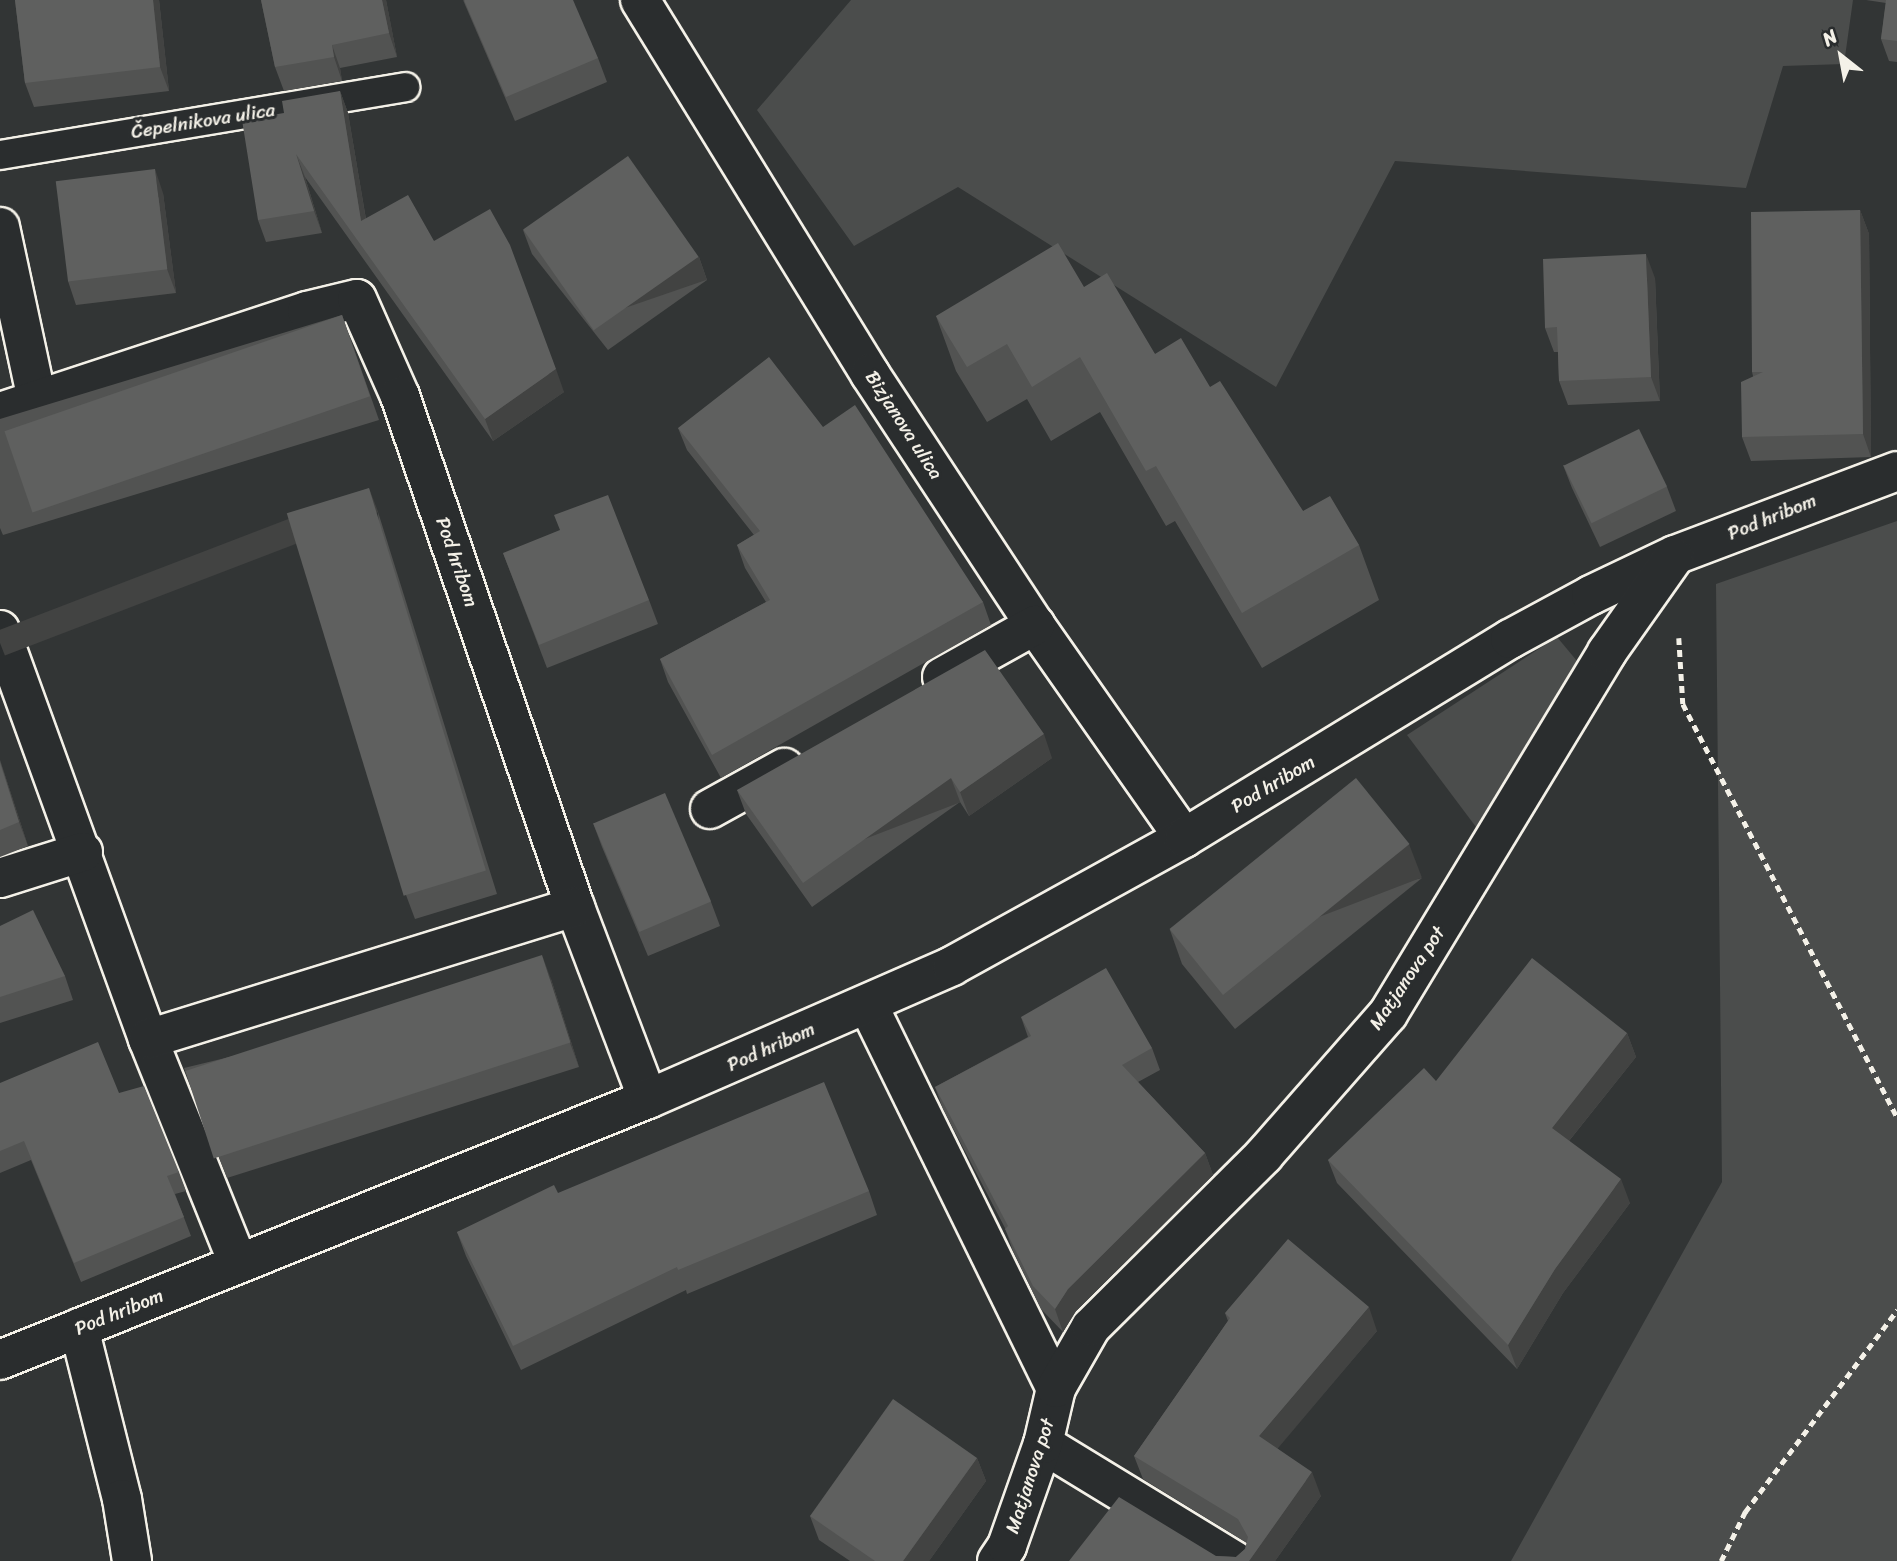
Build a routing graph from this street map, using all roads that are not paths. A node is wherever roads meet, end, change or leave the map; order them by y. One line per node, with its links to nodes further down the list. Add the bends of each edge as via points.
1 (640, 0): 9 (street, Bizjanova ulica, via 870,374)
2 (405, 87): 3 (lane, Čepelnikova ulica)
3 (0, 155)
4 (0, 227): 5 (street)
5 (37, 400): 6 (street); 17 (street, Pod hribom, via 307,311 357,299 400,396)
6 (0, 412)
7 (1897, 471): 8 (street, Pod hribom)
8 (1675, 555): 14 (street, Pod hribom, via 1510,639); 24 (street, Matjanova pot, via 1607,652 1388,1014 1264,1155 1091,1327)
9 (1035, 625): 11 (street); 14 (street, Bizjanova ulica)
10 (0, 630): 15 (street)
11 (915, 693)
12 (818, 748): 13 (street)
13 (710, 809)
14 (1184, 838): 18 (street, Pod hribom, via 1036,924)
15 (83, 852): 16 (street); 19 (street)
16 (0, 878)
17 (575, 908): 19 (street); 20 (street, Pod hribom)
18 (868, 1005): 20 (street, Pod hribom); 24 (street)
19 (148, 1039): 21 (street)
20 (648, 1099): 21 (street, Pod hribom)
21 (238, 1263): 22 (street, Pod hribom)
22 (79, 1328): 23 (street, Pod hribom); 26 (street, via 122,1499)
23 (0, 1360)
24 (1056, 1388): 25 (street, Matjanova pot)
25 (1043, 1444): 27 (street, Matjanova pot, via 1007,1546); 28 (street)
26 (132, 1561)
27 (997, 1561)
28 (1234, 1561)

